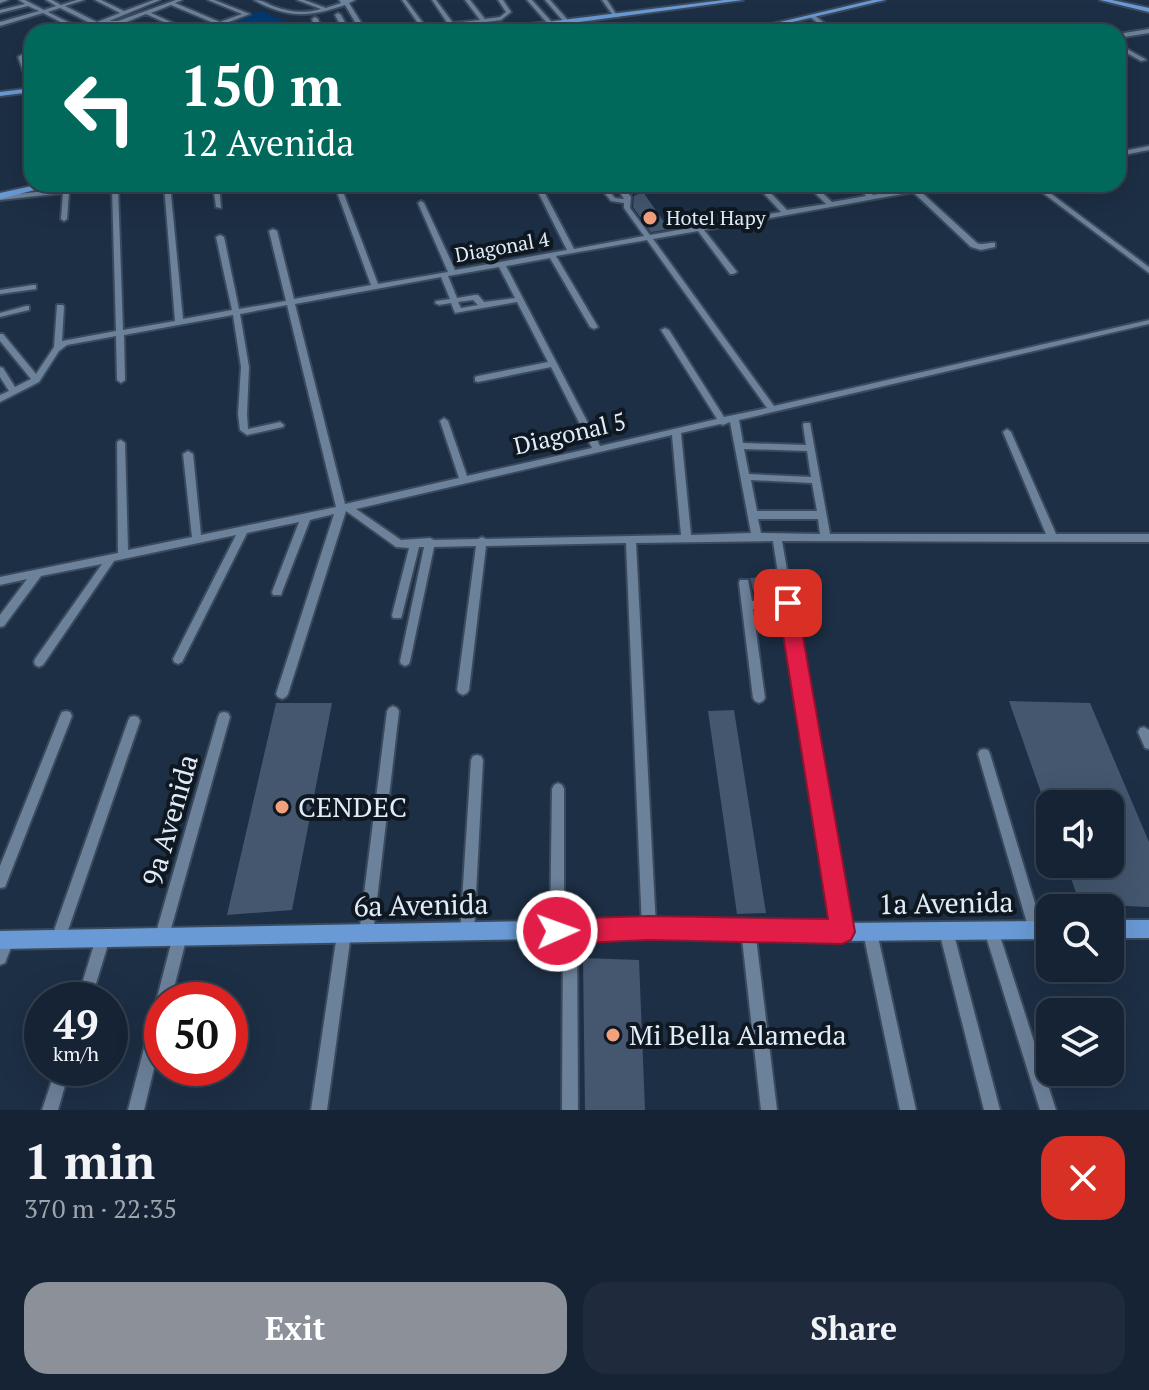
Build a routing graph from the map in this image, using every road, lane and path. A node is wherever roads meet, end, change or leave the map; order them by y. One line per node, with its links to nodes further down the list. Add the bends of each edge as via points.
1 (6, 0): 21 (street)
2 (21, 0): 25 (street)
3 (48, 0): 26 (street)
4 (82, 0): 26 (street)
5 (97, 0): 32 (street)
6 (158, 0): 32 (street)
7 (180, 0): 24 (street)
8 (210, 0): 46 (street, via 247,14)
9 (256, 0): 27 (street, via 296,16)
10 (299, 0): 27 (street)
11 (404, 0): 50 (street)
12 (434, 0): 51 (street)
13 (467, 0): 38 (street)
14 (500, 0): 36 (street, via 509,12)
15 (529, 0): 40 (street)
16 (547, 0): 39 (street)
17 (720, 0): 34 (main road)
18 (740, 0): 34 (main road)
19 (882, 0): 35 (main road)
20 (1103, 0): 28 (main road)
21 (0, 2)
22 (344, 2): 27 (street); 49 (street)
23 (602, 2): 34 (street)
24 (170, 3): 31 (street); 46 (street)
25 (29, 4): 29 (street); 30 (street)
26 (61, 6): 29 (street); 41 (street)
27 (326, 10)
28 (1149, 10)
29 (43, 11): 43 (street); 44 (street)
30 (0, 12)
31 (145, 12): 42 (street); 45 (street)
32 (124, 13): 41 (street)
33 (338, 15): 48 (street)
34 (610, 15): 39 (main road); 55 (main road)
35 (812, 16): 56 (main road); 57 (street)
36 (501, 18): 38 (street); 53 (street)
37 (315, 19): 47 (street)
38 (483, 20): 52 (street)
39 (565, 20): 40 (main road)
40 (549, 22): 54 (main road)
41 (97, 23): 42 (street)
42 (119, 23)
43 (0, 24)
44 (65, 24)
45 (172, 24)
46 (221, 24)
47 (317, 24)
48 (343, 24)
49 (359, 24)
50 (422, 24)
51 (450, 24)
52 (457, 24)
53 (509, 24)
54 (539, 24)
55 (549, 24)
56 (777, 24)
57 (822, 24)
58 (1149, 31): 59 (street)
59 (1126, 35)
60 (1126, 50): 61 (street)
61 (1143, 60)
62 (24, 89): 63 (main road)
63 (0, 93)
64 (1149, 148): 65 (street)
65 (1126, 152)
66 (24, 191): 82 (main road)
67 (73, 192): 81 (street)
68 (115, 192): 116 (street)
69 (168, 192): 112 (street)
70 (217, 192): 87 (street)
71 (340, 192): 102 (street)
72 (541, 192): 95 (street)
73 (606, 192): 84 (street, via 613,200)
74 (623, 192): 84 (street)
75 (766, 192): 88 (street)
76 (817, 192): 86 (street)
77 (866, 192): 83 (street)
78 (904, 192): 83 (street, Diagonal 4)
79 (917, 192): 94 (street, via 974,245)
80 (1045, 192): 98 (street)
81 (66, 193): 82 (street); 89 (street)
82 (0, 197)
83 (872, 198): 86 (street, Diagonal 4)
84 (628, 201): 93 (street, via 627,208)
85 (421, 203): 100 (street)
86 (831, 205): 88 (street, Diagonal 4)
87 (219, 207)
88 (786, 213): 90 (street, Diagonal 4)
89 (64, 219)
90 (700, 229): 93 (street, Diagonal 4); 99 (street)
91 (273, 231): 106 (street)
92 (220, 237): 110 (street)
93 (650, 238): 95 (street, Diagonal 4); 126 (street)
94 (992, 245)
95 (572, 252): 96 (street, Diagonal 4)
96 (552, 255): 97 (street, Diagonal 4); 114 (street)
97 (501, 264): 100 (street, Diagonal 4); 104 (street)
98 (1149, 271)
99 (733, 272)
100 (448, 273): 102 (street, Diagonal 4); 105 (street)
101 (33, 287): 103 (street)
102 (375, 287): 106 (street, Diagonal 4)
103 (0, 292)
104 (520, 299): 105 (street, via 486,306 475,297); 119 (street)
105 (455, 300): 107 (street)
106 (292, 302): 110 (street, Diagonal 4); 142 (street)
107 (439, 303)
108 (60, 307): 118 (street)
109 (26, 308): 111 (street)
110 (235, 312): 112 (street, Diagonal 4); 130 (street, via 245,366 244,430)
111 (0, 315)
112 (179, 321): 116 (street, Diagonal 4)
113 (1149, 322): 126 (street, Diagonal 5)
114 (594, 327)
115 (665, 330): 129 (street)
116 (121, 333): 118 (street, Diagonal 4); 123 (street)
117 (0, 336): 122 (street)
118 (61, 345): 122 (street)
119 (553, 364): 121 (street); 136 (street)
120 (0, 370): 124 (street)
121 (478, 379)
122 (36, 380): 124 (street)
123 (121, 380)
124 (14, 392): 125 (street)
125 (0, 399)
126 (773, 410): 127 (street, Diagonal 5)
127 (734, 419): 129 (street, Diagonal 5); 135 (street)
128 (444, 421): 140 (street)
129 (723, 422): 132 (street, Diagonal 5)
130 (280, 425)
131 (807, 425): 137 (street)
132 (676, 431): 136 (street, Diagonal 5); 153 (street)
133 (1007, 432): 150 (street)
134 (121, 443): 158 (street)
135 (741, 446): 137 (street); 139 (street)
136 (597, 448): 140 (street, Diagonal 5)
137 (810, 448): 141 (street)
138 (188, 454): 154 (street)
139 (747, 477): 141 (street); 143 (street)
140 (464, 480): 142 (street, Diagonal 5)
141 (815, 480): 144 (street)
142 (344, 508): 145 (street, Diagonal 5); 157 (street, via 394,542); 171 (street)
143 (753, 515): 144 (street); 147 (street)
144 (821, 515): 149 (street)
145 (306, 517): 146 (street, Diagonal 5); 162 (street)
146 (244, 530): 154 (street, Diagonal 5); 167 (street)
147 (757, 537): 148 (street); 153 (street)
148 (777, 538): 149 (street); 163 (street)
149 (826, 538): 150 (street)
150 (1053, 538): 151 (street)
151 (1149, 538)
152 (631, 539): 153 (street); 155 (street); 182 (street)
153 (686, 539)
154 (197, 540): 158 (street, Diagonal 5)
155 (482, 541): 156 (street); 170 (street)
156 (430, 542): 157 (street); 168 (street)
157 (415, 543): 165 (street)
158 (117, 557): 159 (street, Diagonal 5); 169 (street)
159 (37, 574): 160 (street, Diagonal 5); 166 (street)
160 (0, 581)
161 (744, 583): 164 (street)
162 (277, 592)
163 (788, 603): 164 (street); 190 (street)
164 (747, 605): 172 (street)
165 (397, 615)
166 (0, 623)
167 (178, 659)
168 (405, 661)
169 (39, 662)
170 (463, 690)
171 (282, 694)
172 (759, 698)
173 (393, 711): 194 (street)
174 (66, 716): 180 (street)
175 (224, 717): 195 (street, 9a Avenida)
176 (134, 721): 197 (street)
177 (984, 754): 181 (street)
178 (477, 760): 192 (street)
179 (558, 789): 188 (street)
180 (0, 882)
181 (1036, 909)
182 (649, 928): 183 (main road, 6a Avenida); 188 (main road, 6a Avenida)
183 (748, 929): 190 (main road, 6a Avenida); 207 (street)
184 (1124, 929): 185 (main road)
185 (1149, 929)
186 (991, 930): 187 (main road, 1a Avenida); 189 (main road, 1a Avenida); 210 (street)
187 (1036, 930)
188 (563, 931): 192 (main road, 6a Avenida); 206 (street)
189 (946, 931): 191 (main road, 1a Avenida); 209 (street)
190 (842, 932): 191 (main road, 1a Avenida)
191 (870, 932): 208 (street)
192 (467, 933): 194 (main road, 6a Avenida)
193 (344, 934): 194 (main road, 6a Avenida); 195 (main road, 6a Avenida); 205 (street)
194 (366, 934)
195 (171, 936): 196 (main road, 6a Avenida); 200 (street, 9a Avenida)
196 (103, 938): 197 (main road, 6a Avenida); 199 (street)
197 (58, 939): 198 (main road, 6a Avenida)
198 (2, 946)
199 (90, 982)
200 (166, 982)
201 (144, 1078): 204 (street)
202 (57, 1086): 203 (street)
203 (50, 1110)
204 (136, 1110)
205 (319, 1110)
206 (570, 1110)
207 (769, 1110)
208 (908, 1110)
209 (992, 1110)
210 (1048, 1110)

